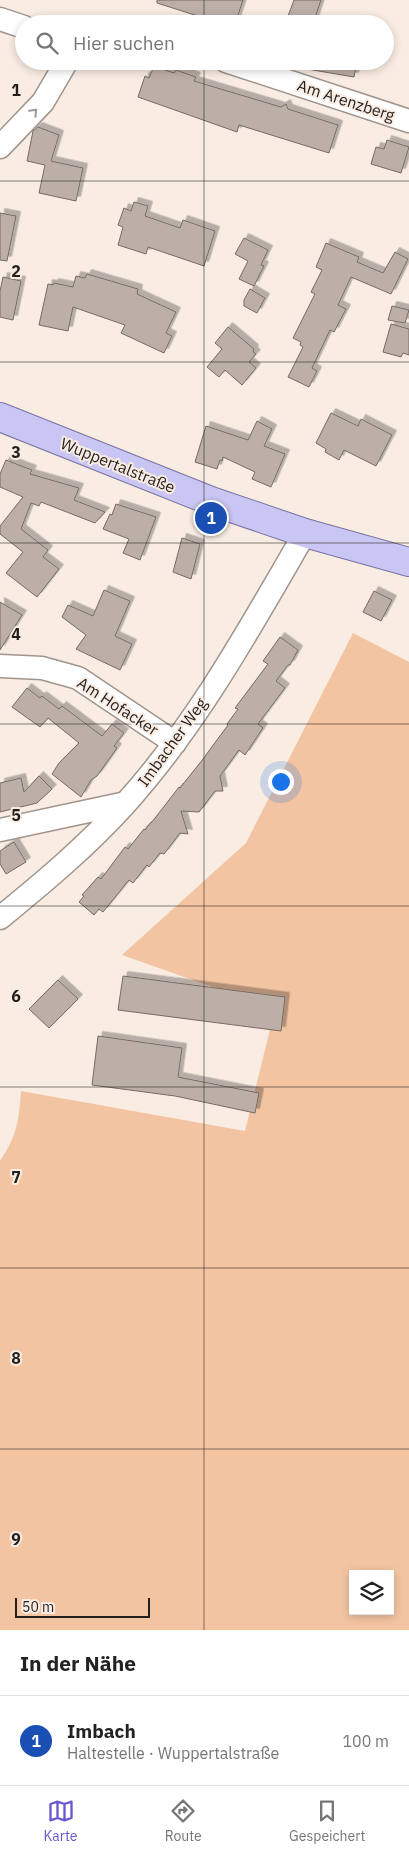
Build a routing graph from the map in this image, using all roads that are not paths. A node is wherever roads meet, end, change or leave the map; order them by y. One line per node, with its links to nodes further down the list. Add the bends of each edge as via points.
1 (0, 19): 2 (street)
2 (15, 24)
3 (62, 70): 6 (street, one-way to 3, via 43,102)
4 (254, 70): 5 (street, Am Arenzberg)
5 (409, 120)
6 (0, 147)
7 (0, 417): 8 (main road, Wuppertalstraße, via 168,485)
8 (305, 533): 9 (main road, Wuppertalstraße); 11 (street, Imbacher Weg, via 241,643)
9 (409, 562)
10 (0, 666): 11 (street, Am Hofacker, via 42,668 78,678)
11 (174, 744): 12 (street, Imbacher Weg)
12 (126, 803): 13 (street); 14 (street, Imbacher Weg, via 73,857)
13 (0, 830)
14 (0, 918)

